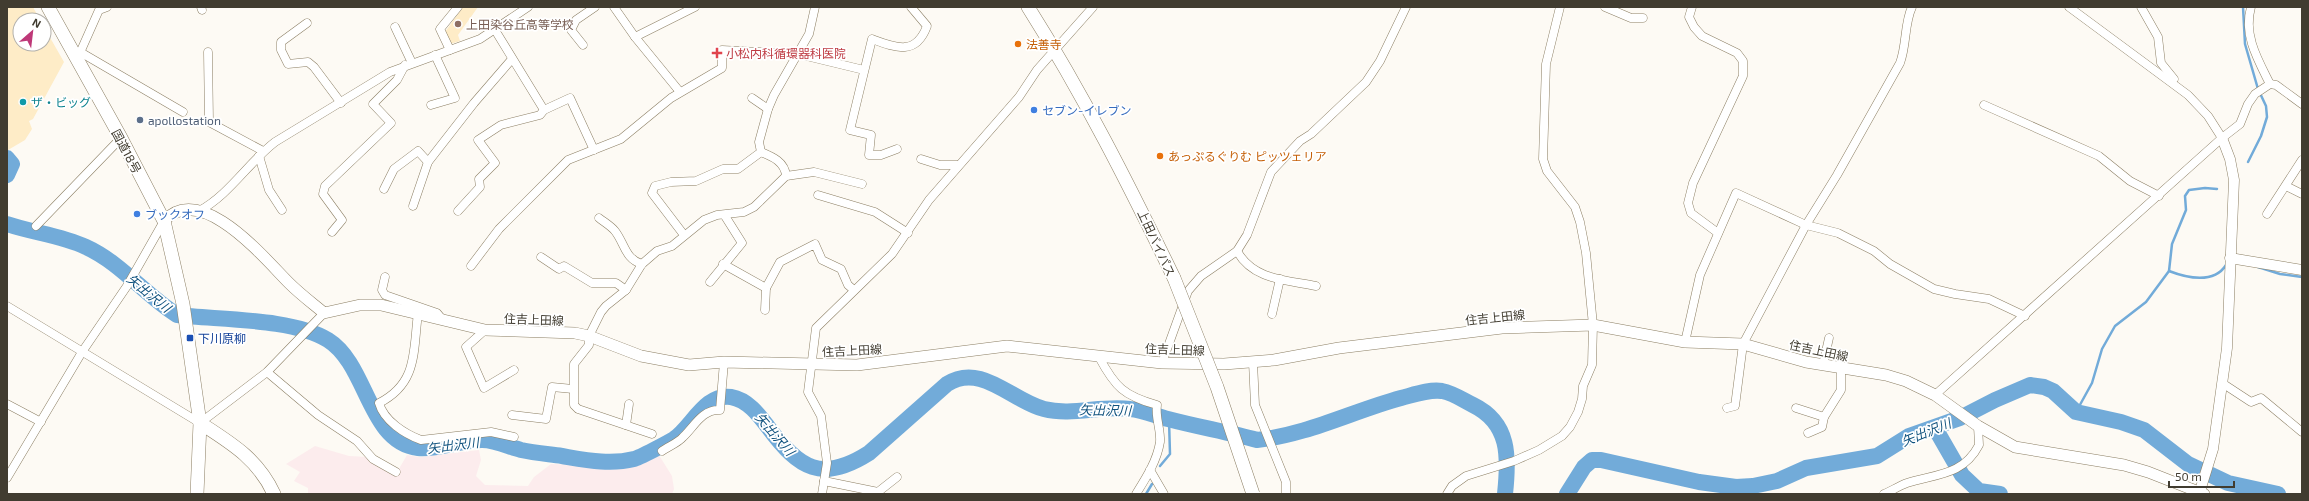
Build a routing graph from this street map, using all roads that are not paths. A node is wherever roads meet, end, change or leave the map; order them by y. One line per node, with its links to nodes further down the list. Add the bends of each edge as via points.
1 (48, 7): 30 (highway, 国道18号)
2 (107, 7): 30 (street, via 99,10)
3 (458, 7): 26 (street, via 440,29)
4 (528, 7): 23 (street)
5 (595, 7): 25 (street, via 576,20 571,30)
6 (614, 7): 24 (street)
7 (695, 7): 24 (street)
8 (815, 7): 29 (street, via 809,34)
9 (911, 7): 34 (street, via 920,14 927,26 924,35 912,46 904,49 872,39)
10 (1028, 7): 27 (highway, 上田バイパス)
11 (1093, 7): 27 (street)
12 (1406, 7): 77 (street, via 1380,61 1366,82 1311,134 1300,141 1271,172 1247,235)
13 (1560, 7): 99 (street, via 1546,64 1543,159 1548,171 1575,206 1586,253)
14 (1605, 7): 20 (street, via 1624,16)
15 (1692, 7): 75 (street, via 1689,17 1702,36 1737,53 1743,61 1743,76 1693,183 1688,203 1691,213)
16 (1912, 7): 71 (street, via 1908,15 1905,49 1900,63)
17 (2069, 7): 36 (street)
18 (2142, 7): 36 (street, via 2158,37 2161,63)
19 (2251, 7): 35 (street, via 2249,25 2252,47)
20 (1643, 18)
21 (307, 23): 39 (street, via 281,42 281,50 288,64 308,62 314,67)
22 (396, 27): 33 (street)
23 (495, 30): 26 (street, via 480,39); 32 (street)
24 (635, 36): 37 (street)
25 (584, 45)
26 (450, 50): 31 (street)
27 (1056, 51): 55 (street, via 1037,70 1019,98); 144 (highway, 上田バイパス, bridge, via 1124,175 1174,278 1217,387)
28 (208, 52): 51 (street, via 209,122)
29 (798, 54): 34 (street); 37 (street, via 722,50 722,68); 43 (street)
30 (79, 56): 45 (street); 46 (highway, 国道18号)
31 (435, 56): 33 (street); 41 (street, via 455,98)
32 (512, 59): 44 (street); 54 (street)
33 (409, 64): 39 (street, via 373,81); 73 (street, via 374,104 391,123 325,186 323,194 342,220)
34 (864, 70): 48 (street, via 850,130 872,135 869,155 881,155)
35 (2270, 84): 40 (street, via 2276,85); 47 (street, via 2255,94 2240,124)
36 (2175, 85): 47 (street, via 2208,116)
37 (680, 92): 49 (street, via 621,139)
38 (752, 98): 43 (street)
39 (341, 103): 51 (street, via 275,142)
40 (2302, 104)
41 (431, 105)
42 (1984, 105): 62 (street, via 2099,156 2130,181)
43 (768, 109): 50 (street, via 759,142)
44 (544, 110): 49 (street, via 570,98); 66 (street, via 540,115 501,125 478,140 495,163 479,179 480,187)
45 (183, 112)
46 (121, 138): 70 (highway, 国道18号); 72 (street)
47 (2222, 138): 62 (street); 79 (street, via 2234,180)
48 (897, 149)
49 (594, 150): 82 (street, via 568,160 545,181 499,230)
50 (761, 152): 56 (street, via 779,161 786,171); 76 (street, via 738,169 722,169 696,181 671,182 655,186 652,193)
51 (261, 154): 64 (street, via 269,190); 65 (street, via 214,203)
52 (920, 160): 55 (street, via 940,165)
53 (2302, 160): 58 (street)
54 (428, 162): 59 (street, via 418,151 394,169); 63 (street)
55 (958, 165): 74 (street, via 929,200)
56 (786, 176): 57 (street, via 814,172); 68 (street, via 754,207)
57 (862, 184)
58 (2286, 186): 60 (street); 67 (street)
59 (384, 190)
60 (2302, 194)
61 (818, 195): 74 (street, via 875,212)
62 (2159, 196): 97 (street)
63 (413, 206)
64 (282, 210)
65 (199, 211): 70 (main road, via 183,209 172,213); 95 (main road, via 238,232 306,299)
66 (458, 211)
67 (2267, 214)
68 (726, 216): 76 (street, via 704,220); 81 (street, via 742,242)
69 (599, 218): 80 (street, via 615,231 627,255 633,261)
70 (164, 221): 105 (street, via 127,286); 125 (highway, 国道18号, via 183,304)
71 (1806, 225): 75 (street, via 1736,193); 97 (street, via 1838,233 1874,251 1890,264 1934,288 1989,299); 104 (street)
72 (36, 226)
73 (332, 232)
74 (908, 233): 90 (street, via 892,254)
75 (1718, 233): 103 (street, via 1700,276)
76 (684, 236): 80 (street, via 672,246 657,251)
77 (1237, 251): 85 (street, via 1253,271); 109 (street, via 1201,276 1188,291)
78 (541, 257): 89 (street, via 559,269 564,266 592,283 616,282)
79 (2230, 258): 83 (street); 115 (street, via 2227,348)
80 (642, 264): 89 (street)
81 (723, 264): 86 (street); 88 (street)
82 (471, 266)
83 (2302, 270)
84 (386, 277): 91 (street, via 383,292)
85 (1280, 278): 87 (street); 96 (street)
86 (710, 282)
87 (1316, 286)
88 (766, 288): 90 (street, via 780,262 815,244 822,260 840,269 848,285); 93 (street)
89 (626, 290): 101 (street, via 606,306)
90 (854, 290): 110 (street, via 816,328)
91 (394, 298): 94 (street); 98 (street, via 438,313)
92 (7, 306): 105 (street)
93 (765, 310)
94 (414, 312): 95 (main road, 住吉上田線, via 371,304); 98 (main road, 住吉上田線); 131 (street, via 411,370 403,385 379,403 385,417 414,438 421,440 491,432)
95 (324, 313): 114 (street)
96 (1272, 314)
97 (2025, 316): 117 (street)
98 (442, 320): 100 (main road, 住吉上田線)
99 (1593, 325): 103 (main road, 住吉上田線); 108 (main road, 住吉上田線, via 1502,328 1339,348); 146 (street, via 1592,365 1570,427 1552,443 1514,462 1466,476 1452,486)
100 (485, 330): 101 (main road, 住吉上田線, via 575,333); 113 (street, via 466,347 484,388)
101 (589, 336): 107 (main road, 住吉上田線, via 641,356 689,365); 116 (street, via 589,346 574,364)
102 (1829, 338): 111 (street)
103 (1685, 342): 104 (main road, 住吉上田線)
104 (1743, 344): 111 (main road, 住吉上田線); 120 (street, via 1736,406)
105 (82, 352): 124 (street); 125 (street)
106 (1100, 357): 109 (main road, 住吉上田線); 110 (main road, 住吉上田線, via 1007,346 857,364); 133 (street, via 1115,384 1136,399 1157,405 1156,423 1160,442)
107 (724, 362): 110 (main road, 住吉上田線); 132 (street, via 720,410 713,409 682,439)
108 (1253, 362): 109 (main road, 住吉上田線); 145 (street, via 1255,405 1286,482)
109 (1162, 363)
110 (811, 365): 137 (street, via 808,392 821,416 827,463)
111 (1823, 365): 112 (main road, 住吉上田線)
112 (1841, 368): 117 (main road, 住吉上田線, via 1886,375 1906,381); 123 (street, via 1841,390)
113 (514, 370)
114 (267, 372): 125 (street); 134 (street, via 318,416 357,440 373,459)
115 (2222, 383): 128 (street, via 2251,402 2261,398); 138 (street, via 2213,449)
116 (573, 389): 122 (street, via 552,387 546,419); 127 (street, via 574,405 578,409)
117 (1935, 395): 126 (main road, 住吉上田線)
118 (7, 404): 124 (street)
119 (629, 404): 127 (street)
120 (1727, 408)
121 (1796, 408): 123 (street)
122 (512, 415)
123 (1824, 417): 129 (street, via 1822,427)
124 (41, 422): 136 (street)
125 (200, 423): 139 (highway); 140 (highway, via 254,461)
126 (1974, 424): 138 (main road, 住吉上田線, via 2015,447 2124,465); 147 (street, via 1979,445 1958,467 1938,477 1906,483)
127 (626, 425): 130 (street)
128 (2302, 432)
129 (1808, 433)
130 (652, 434)
131 (514, 436)
132 (662, 451)
133 (1150, 470): 142 (street); 143 (street)
134 (396, 472)
135 (897, 477): 137 (street, via 878,492)
136 (7, 478)
137 (824, 480): 141 (street)
138 (2201, 493)
139 (197, 494)
140 (274, 494)
141 (822, 494)
142 (1136, 494)
143 (1164, 494)
144 (1254, 494)
145 (1286, 494)
146 (1448, 494)
147 (1884, 494)

